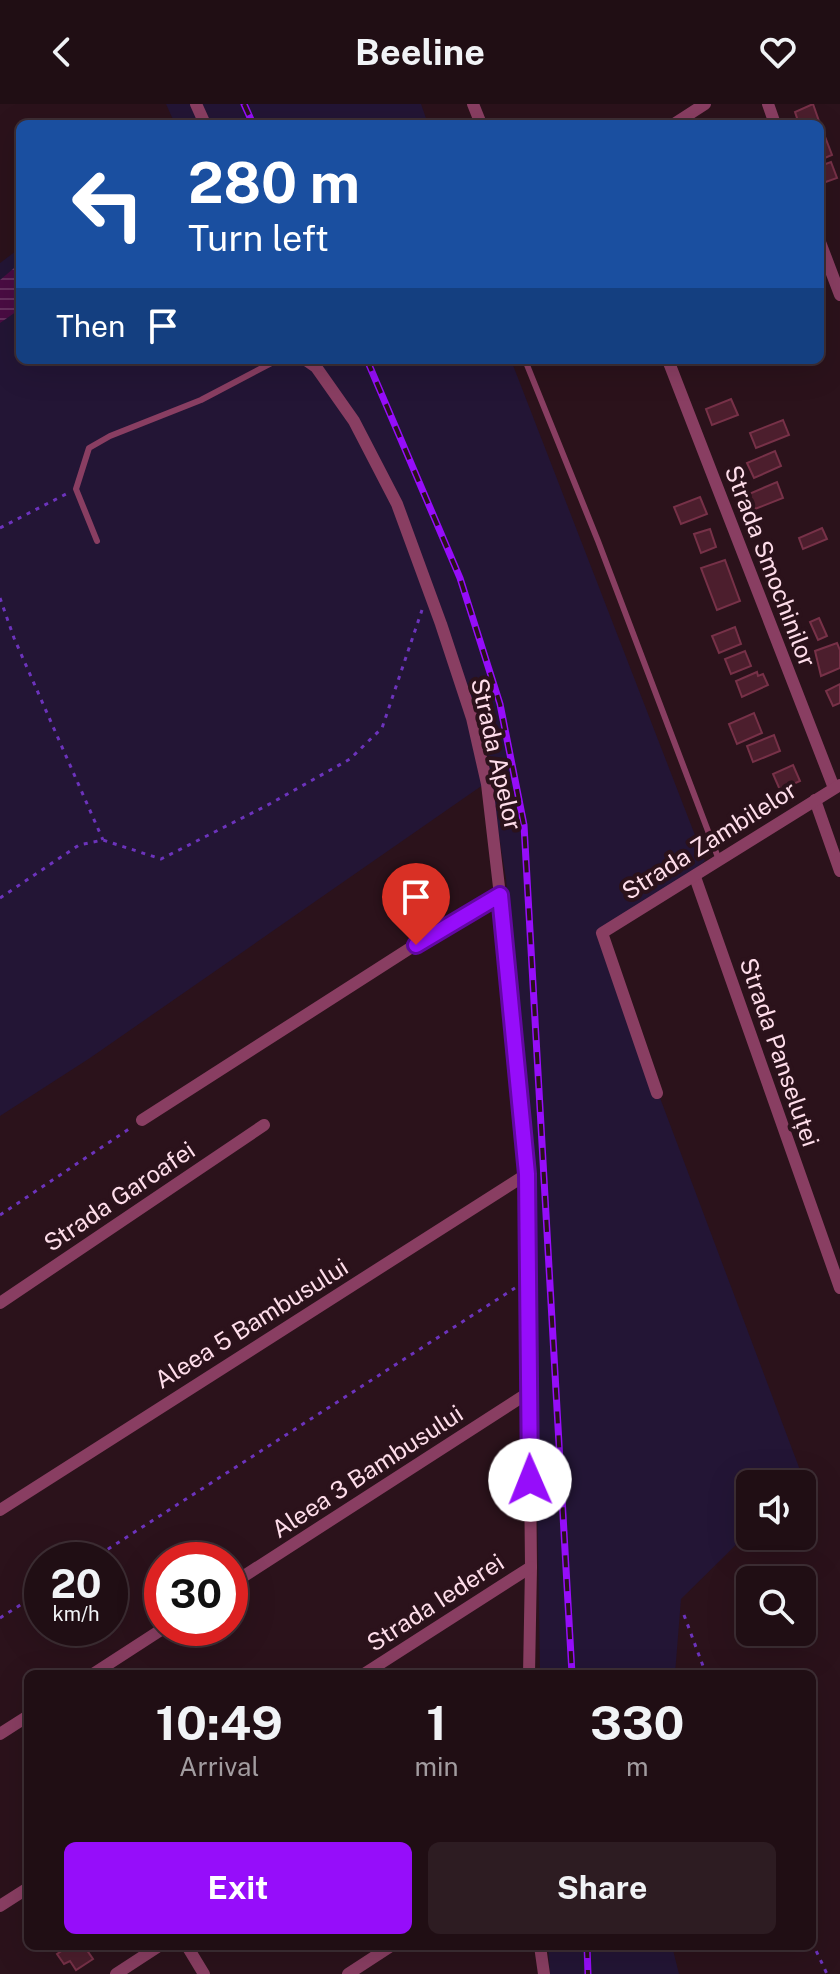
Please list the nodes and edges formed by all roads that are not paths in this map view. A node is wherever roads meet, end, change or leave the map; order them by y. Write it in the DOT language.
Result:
graph roads {
  1 [pos="705,104"];
  2 [pos="680,120"];
  3 [pos="824,253"];
  4 [pos="840,295"];
  5 [pos="269,364"];
  6 [pos="317,364"];
  7 [pos="527,364"];
  8 [pos="670,364"];
  9 [pos="97,541"];
  10 [pos="837,786"];
  11 [pos="815,800"];
  12 [pos="719,860"];
  13 [pos="840,871"];
  14 [pos="695,877"];
  15 [pos="500,895"];
  16 [pos="657,1093"];
  17 [pos="142,1120"];
  18 [pos="264,1125"];
  19 [pos="527,1174"];
  20 [pos="840,1288"];
  21 [pos="0,1303"];
  22 [pos="528,1393"];
  23 [pos="0,1510"];
  24 [pos="531,1567"];
  25 [pos="248,1573"];
  26 [pos="144,1641"];
  27 [pos="99,1670"];
  28 [pos="370,1670"];
  29 [pos="529,1670"];
  30 [pos="24,1719"];
  31 [pos="0,1734"];
  32 [pos="24,1891"];
  33 [pos="0,1906"];
  34 [pos="153,1950"];
  35 [pos="189,1950"];
  36 [pos="385,1950"];
  37 [pos="541,1950"];
  38 [pos="116,1974"];
  39 [pos="204,1974"];
  40 [pos="348,1974"];
  41 [pos="544,1974"];
  1 -- 2 [label="street"];
  3 -- 4 [label="street"];
  5 -- 9 [label="lane"];
  6 -- 15 [label="street, Strada Apelor"];
  7 -- 12 [label="lane"];
  8 -- 10 [label="street, Strada Smochinilor"];
  10 -- 11 [label="street, Strada Zambilelor"];
  11 -- 12 [label="street, Strada Zambilelor"];
  11 -- 13 [label="street"];
  12 -- 14 [label="street, Strada Zambilelor"];
  14 -- 16 [label="street, Strada Zambilelor"];
  14 -- 20 [label="street, Strada Panseluței"];
  15 -- 17 [label="street"];
  15 -- 19 [label="street, Strada Apelor"];
  18 -- 21 [label="street, Strada Garoafei"];
  19 -- 22 [label="street, Strada Apelor"];
  19 -- 23 [label="street, Aleea 5 Bambusului"];
  22 -- 24 [label="street, Strada Apelor"];
  22 -- 25 [label="street, Aleea 3 Bambusului"];
  24 -- 28 [label="street, Strada Iederei"];
  24 -- 29 [label="street, Strada Apelor"];
  26 -- 27 [label="street"];
  30 -- 31 [label="street"];
  32 -- 33 [label="street"];
  34 -- 38 [label="street"];
  35 -- 39 [label="street"];
  36 -- 40 [label="street"];
  37 -- 41 [label="street"];
}
